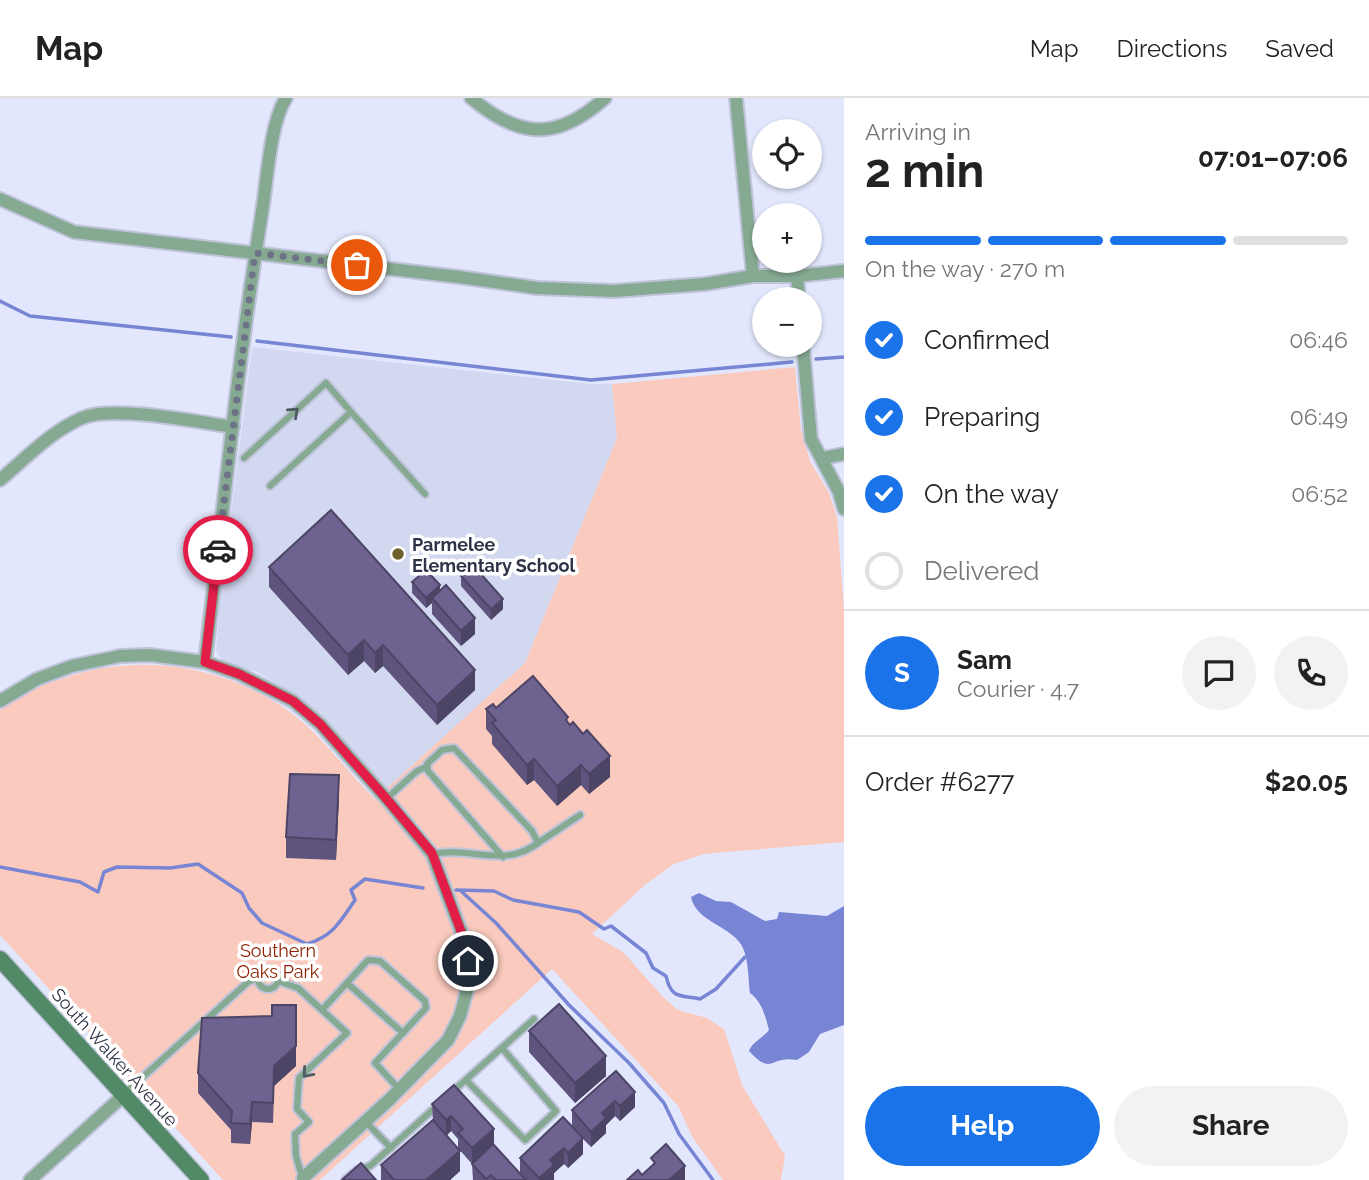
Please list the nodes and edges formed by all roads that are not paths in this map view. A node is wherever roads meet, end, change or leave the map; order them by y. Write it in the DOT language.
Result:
graph roads {
  1 [pos="286,98"];
  2 [pos="471,98"];
  3 [pos="604,98"];
  4 [pos="736,98"];
  5 [pos="0,200"];
  6 [pos="255,253"];
  7 [pos="844,271"];
  8 [pos="753,276"];
  9 [pos="797,276"];
  10 [pos="798,287"];
  11 [pos="804,357"];
  12 [pos="351,412"];
  13 [pos="233,427"];
  14 [pos="844,454"];
  15 [pos="244,458"];
  16 [pos="823,458"];
  17 [pos="0,480"];
  18 [pos="270,486"];
  19 [pos="425,494"];
  20 [pos="844,509"];
  21 [pos="205,662"];
  22 [pos="0,701"];
  23 [pos="426,767"];
  24 [pos="386,799"];
  25 [pos="580,815"];
  26 [pos="538,843"];
  27 [pos="432,853"];
  28 [pos="503,857"];
  29 [pos="0,959"];
  30 [pos="258,978"];
  31 [pos="278,981"];
  32 [pos="347,984"];
  33 [pos="322,1010"];
  34 [pos="534,1019"];
  35 [pos="403,1033"];
  36 [pos="502,1048"];
  37 [pos="466,1080"];
  38 [pos="399,1090"];
  39 [pos="124,1095"];
  40 [pos="366,1121"];
  41 [pos="391,1148"];
  42 [pos="302,1179"];
  43 [pos="30,1180"];
  44 [pos="201,1180"];
  45 [pos="345,1180"];
  1 -- 6 [label="street"];
  2 -- 3 [label="street"];
  4 -- 8 [label="street"];
  5 -- 6 [label="street"];
  6 -- 8 [label="street"];
  6 -- 13 [label="street"];
  7 -- 9 [label="street"];
  8 -- 9 [label="street"];
  9 -- 10 [label="street"];
  11 -- 16 [label="street"];
  15 -- 12 [label="lane, one-way"];
  12 -- 18 [label="lane"];
  12 -- 19 [label="lane"];
  13 -- 17 [label="street"];
  13 -- 21 [label="street"];
  14 -- 16 [label="street"];
  16 -- 20 [label="street"];
  21 -- 22 [label="street"];
  21 -- 24 [label="street"];
  23 -- 24 [label="lane"];
  23 -- 26 [label="lane"];
  23 -- 28 [label="lane"];
  24 -- 27 [label="street"];
  25 -- 26 [label="lane"];
  26 -- 28 [label="lane"];
  27 -- 28 [label="lane"];
  27 -- 38 [label="street"];
  29 -- 39 [label="main road, South Walker Avenue"];
  30 -- 31 [label="lane"];
  30 -- 31 [label="lane"];
  30 -- 39 [label="lane"];
  31 -- 33 [label="lane"];
  32 -- 33 [label="lane"];
  32 -- 35 [label="lane"];
  32 -- 35 [label="lane"];
  33 -- 42 [label="lane, one-way"];
  34 -- 36 [label="lane"];
  35 -- 38 [label="lane"];
  36 -- 37 [label="lane"];
  36 -- 37 [label="lane"];
  37 -- 41 [label="lane"];
  38 -- 40 [label="street"];
  39 -- 43 [label="street"];
  39 -- 44 [label="main road, South Walker Avenue"];
  40 -- 41 [label="lane"];
  40 -- 42 [label="street"];
  41 -- 45 [label="lane"];
}
